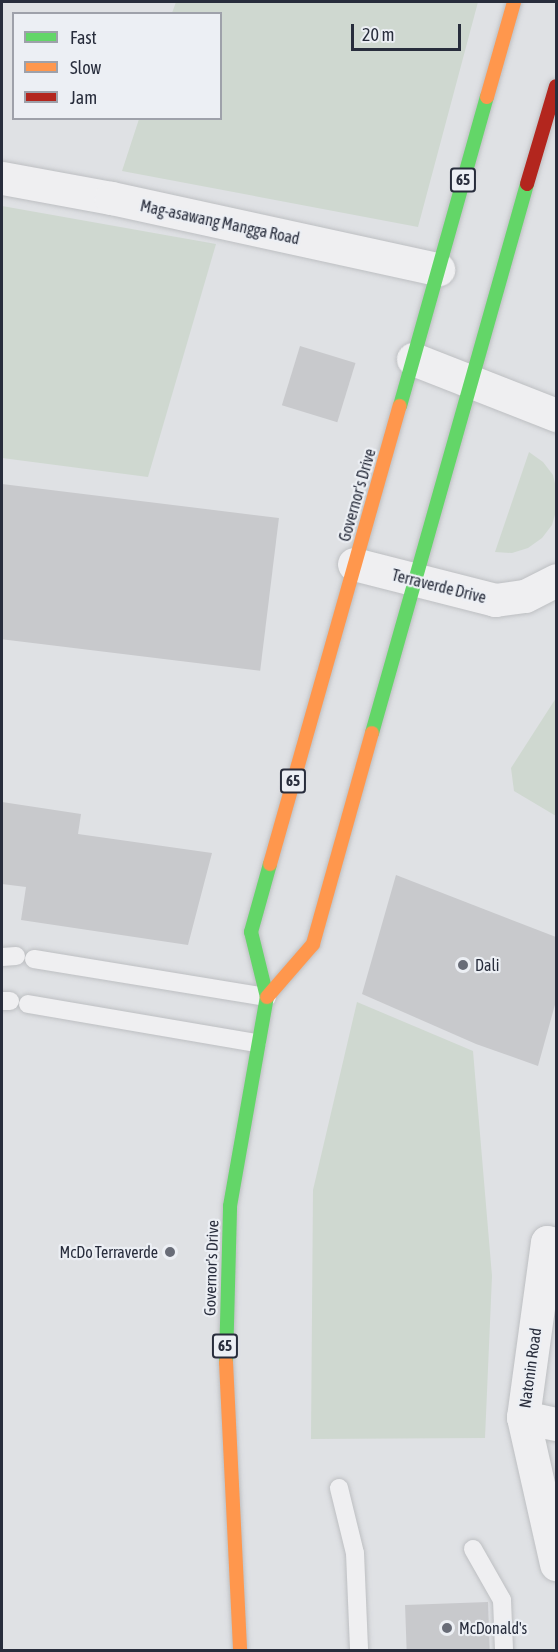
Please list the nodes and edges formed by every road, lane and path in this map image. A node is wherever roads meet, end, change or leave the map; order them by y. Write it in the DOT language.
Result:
graph roads {
  1 [pos="514,2"];
  2 [pos="556,86"];
  3 [pos="2,178"];
  4 [pos="438,269"];
  5 [pos="413,359"];
  6 [pos="470,380"];
  7 [pos="556,415"];
  8 [pos="354,564"];
  9 [pos="414,580"];
  10 [pos="556,580"];
  11 [pos="34,959"];
  12 [pos="267,997"];
  13 [pos="28,1004"];
  14 [pos="257,1043"];
  15 [pos="552,1243"];
  16 [pos="523,1417"];
  17 [pos="556,1424"];
  18 [pos="339,1488"];
  19 [pos="473,1549"];
  20 [pos="556,1564"];
  21 [pos="240,1650"];
  22 [pos="359,1650"];
  23 [pos="504,1650"];
  1 -- 4 [label="highway, Governor's Drive / 65"];
  2 -- 6 [label="highway, Governor's Drive / 65"];
  3 -- 4 [label="street, Mag-asawang Mangga Road"];
  4 -- 5 [label="highway, Governor's Drive / 65"];
  5 -- 6 [label="street"];
  5 -- 8 [label="highway, Governor's Drive / 65"];
  6 -- 7 [label="street"];
  6 -- 9 [label="highway, Governor's Drive / 65"];
  8 -- 9 [label="street, Terraverde Drive"];
  8 -- 12 [label="highway, Governor's Drive / 65"];
  9 -- 10 [label="street, Terraverde Drive"];
  9 -- 12 [label="highway, Governor's Drive / 65"];
  11 -- 12 [label="lane"];
  12 -- 14 [label="highway, Governor's Drive / 65"];
  13 -- 14 [label="lane"];
  14 -- 21 [label="highway, Governor's Drive / 65"];
  15 -- 16 [label="street, Natonin Road"];
  16 -- 17 [label="street"];
  16 -- 20 [label="street, Natonin Road"];
  18 -- 22 [label="lane"];
  19 -- 23 [label="lane"];
}
